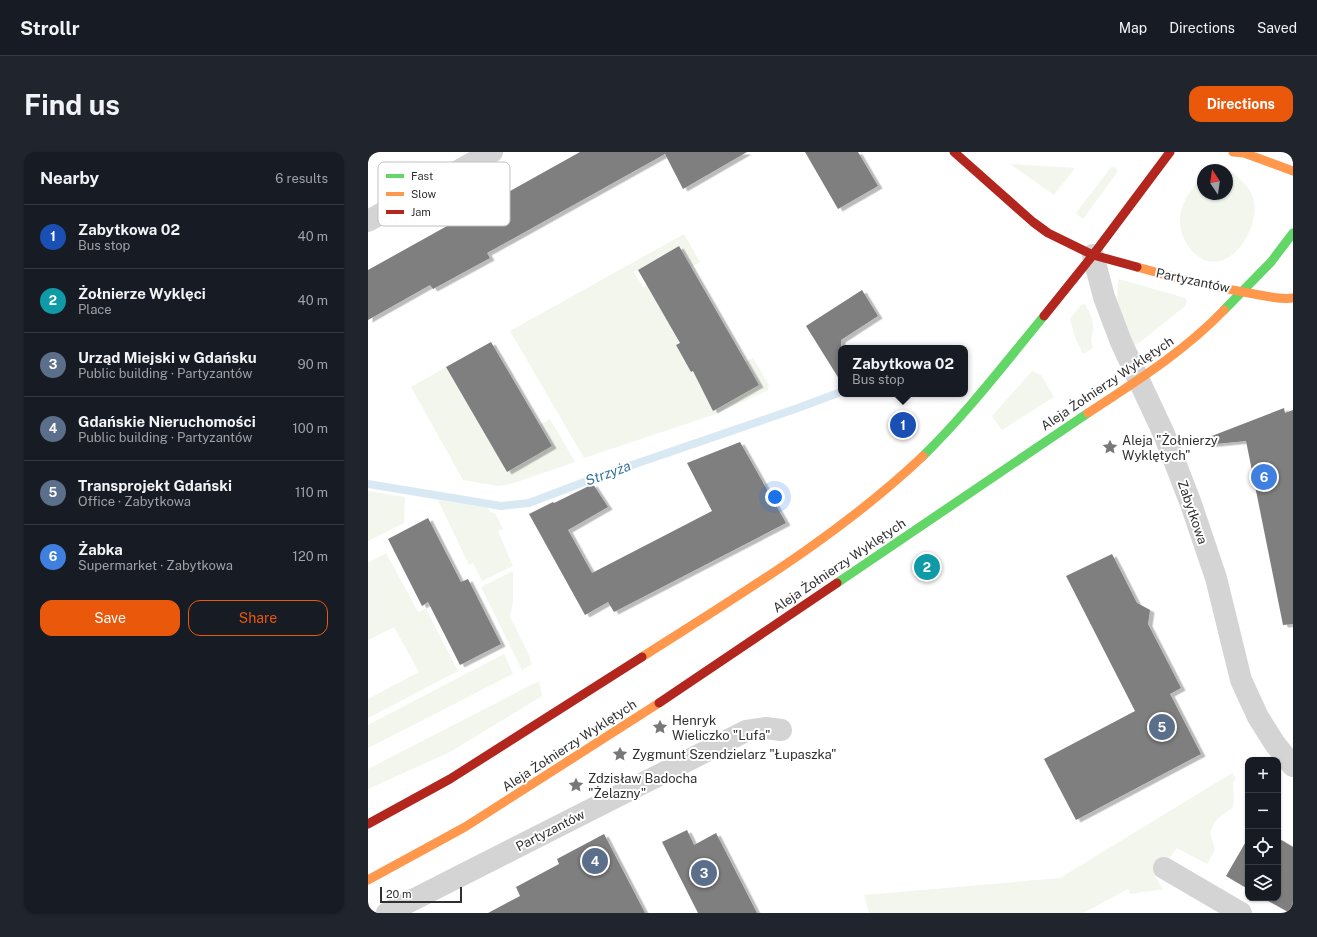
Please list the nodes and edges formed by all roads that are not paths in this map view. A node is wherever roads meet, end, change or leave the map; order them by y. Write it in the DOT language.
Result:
graph roads {
  1 [pos="492,152"];
  2 [pos="954,152"];
  3 [pos="1170,152"];
  4 [pos="1232,152"];
  5 [pos="474,162"];
  6 [pos="1293,171"];
  7 [pos="378,216"];
  8 [pos="368,222"];
  9 [pos="1293,233"];
  10 [pos="1094,255"];
  11 [pos="1243,292"];
  12 [pos="1293,298"];
  13 [pos="1139,380"];
  14 [pos="781,730"];
  15 [pos="1293,766"];
  16 [pos="368,824"];
  17 [pos="1164,868"];
  18 [pos="368,880"];
  19 [pos="387,913"];
  20 [pos="1241,913"];
  1 -- 5 [label="street"];
  2 -- 10 [label="main road, Partyzantów"];
  3 -- 10 [label="main road"];
  4 -- 6 [label="main road"];
  7 -- 8 [label="street"];
  9 -- 11 [label="main road, Aleja Żołnierzy Wyklętych"];
  10 -- 11 [label="main road, Partyzantów"];
  10 -- 13 [label="street, Zabytkowa"];
  10 -- 16 [label="main road"];
  11 -- 12 [label="main road, Partyzantów"];
  11 -- 13 [label="main road, Aleja Żołnierzy Wyklętych"];
  13 -- 15 [label="street, Zabytkowa"];
  13 -- 18 [label="main road, Aleja Żołnierzy Wyklętych"];
  14 -- 19 [label="street, Partyzantów"];
  17 -- 20 [label="street"];
}
